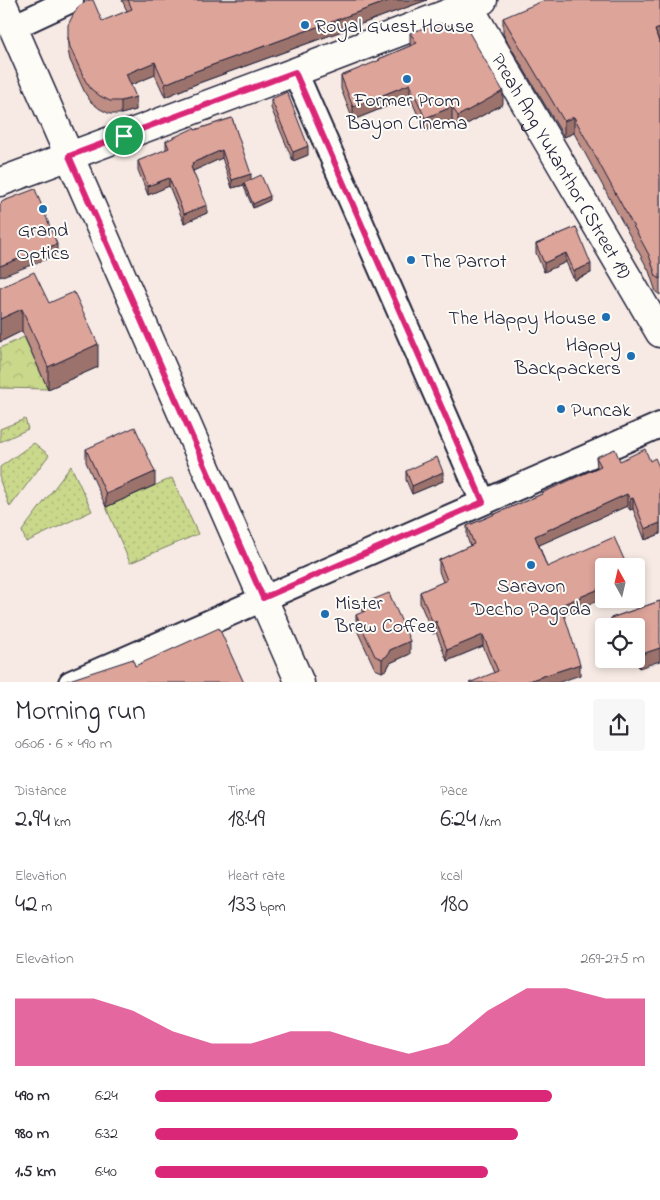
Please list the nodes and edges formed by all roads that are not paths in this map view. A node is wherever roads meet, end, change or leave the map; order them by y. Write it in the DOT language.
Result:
graph roads {
  1 [pos="0,0"];
  2 [pos="71,0"];
  3 [pos="472,2"];
  4 [pos="13,27"];
  5 [pos="295,72"];
  6 [pos="69,156"];
  7 [pos="0,182"];
  8 [pos="660,333"];
  9 [pos="660,425"];
  10 [pos="483,502"];
  11 [pos="263,598"];
  12 [pos="71,682"];
  13 [pos="300,682"];
  1 -- 4 [label="street"];
  2 -- 4 [label="street"];
  3 -- 5 [label="street"];
  3 -- 8 [label="street, Preah Ang Yukanthor (Street 19)"];
  4 -- 6 [label="street"];
  5 -- 6 [label="street"];
  5 -- 10 [label="street"];
  6 -- 7 [label="street"];
  6 -- 11 [label="street"];
  9 -- 10 [label="street"];
  10 -- 11 [label="street"];
  11 -- 12 [label="street"];
  11 -- 13 [label="street"];
}
